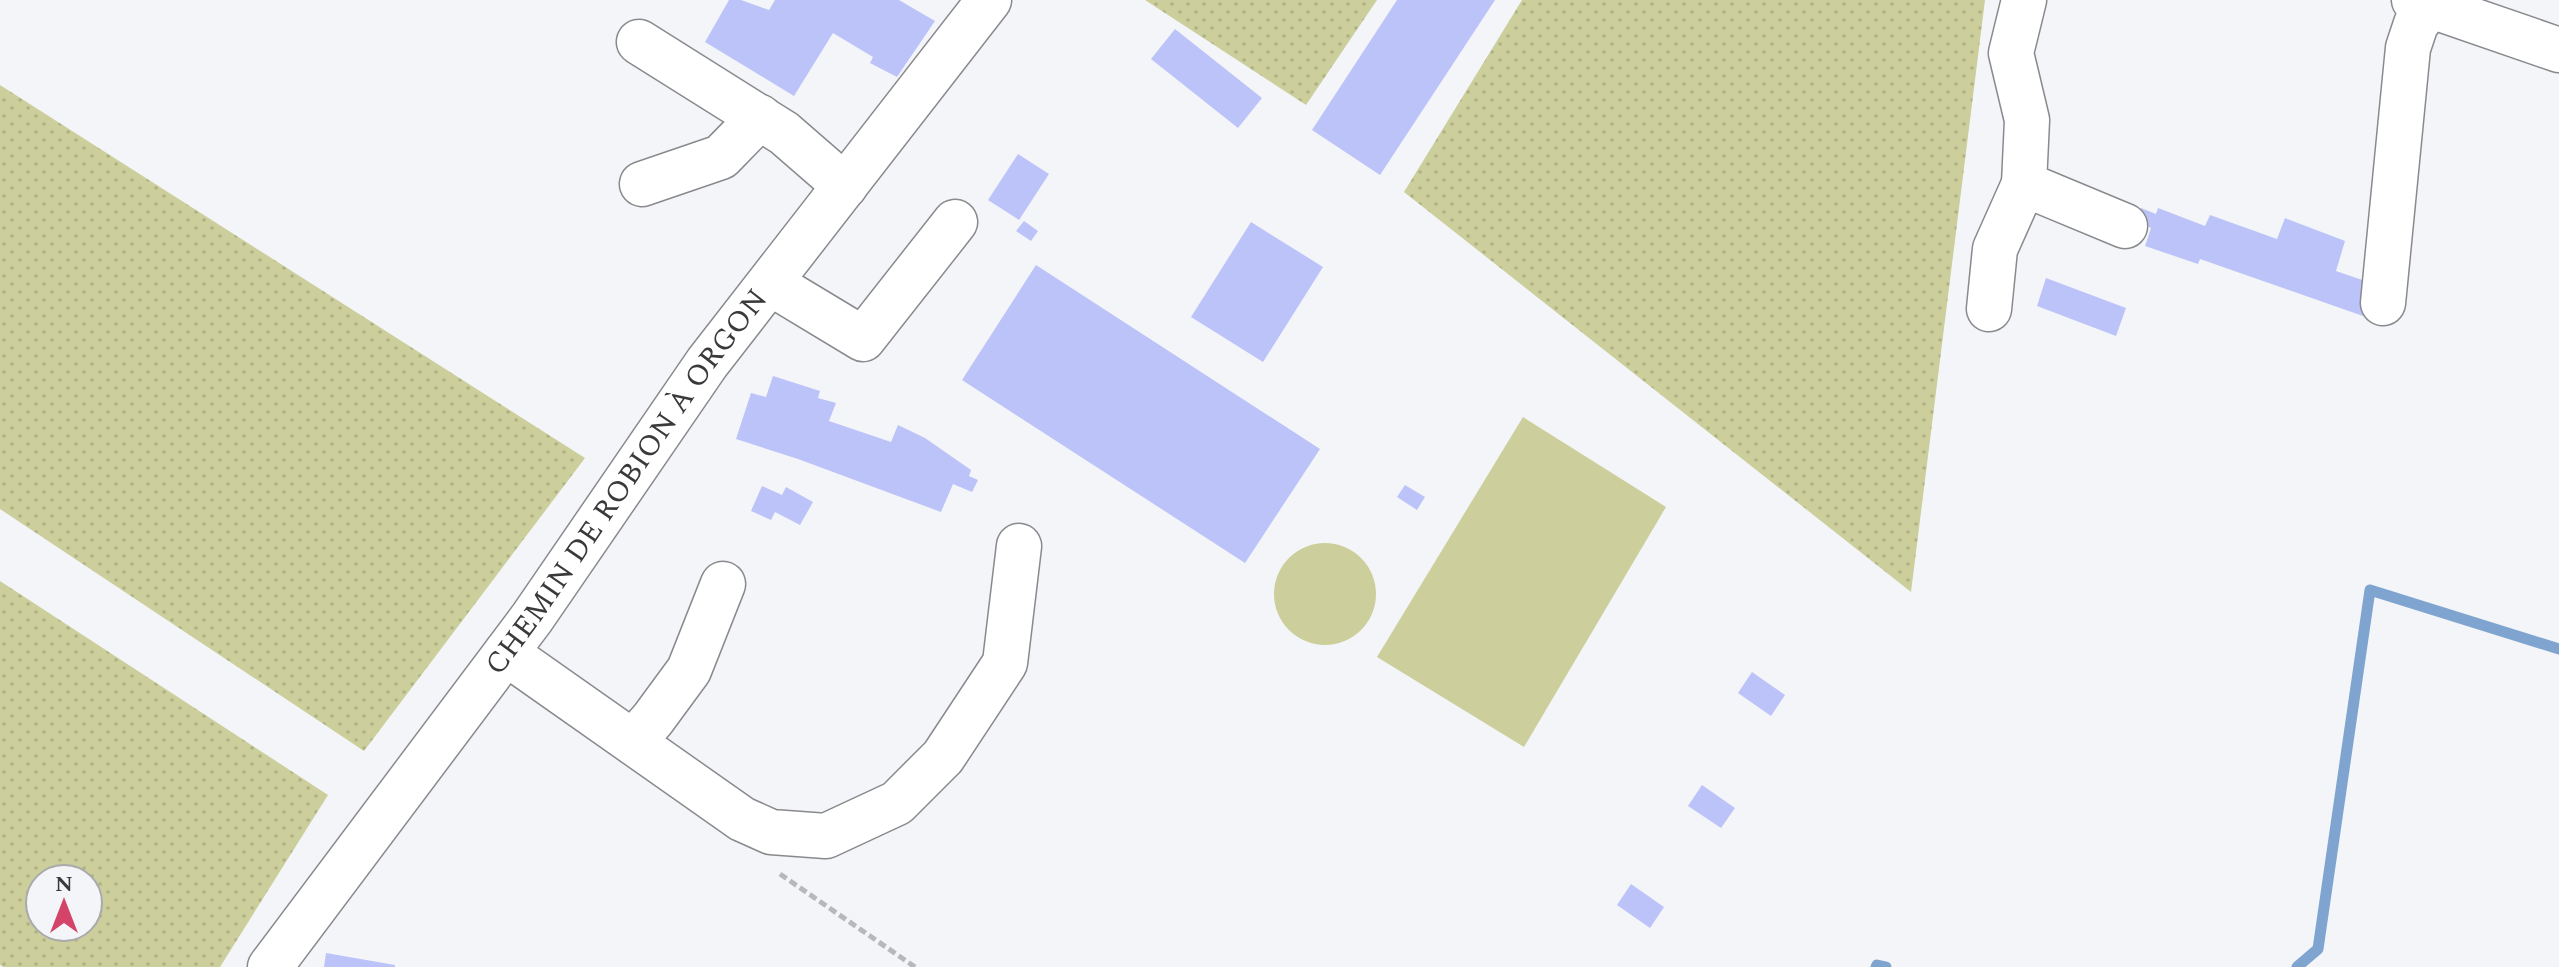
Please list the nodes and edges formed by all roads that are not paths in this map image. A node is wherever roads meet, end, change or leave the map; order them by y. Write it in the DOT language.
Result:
graph roads {
  1 [pos="989,0"];
  2 [pos="2024,0"];
  3 [pos="2422,3"];
  4 [pos="639,42"];
  5 [pos="2559,50"];
  6 [pos="760,117"];
  7 [pos="642,184"];
  8 [pos="2024,184"];
  9 [pos="845,186"];
  10 [pos="955,222"];
  11 [pos="2125,226"];
  12 [pos="770,283"];
  13 [pos="2383,303"];
  14 [pos="1989,309"];
  15 [pos="1019,546"];
  16 [pos="723,584"];
  17 [pos="506,653"];
  18 [pos="633,742"];
  19 [pos="270,967"];
  1 -- 9 [label="street, CHEMIN DE ROBION À ORGON"];
  2 -- 8 [label="street"];
  3 -- 5 [label="street"];
  3 -- 13 [label="street"];
  4 -- 6 [label="street"];
  6 -- 7 [label="street"];
  6 -- 9 [label="street"];
  8 -- 11 [label="street"];
  8 -- 14 [label="street"];
  9 -- 12 [label="street, CHEMIN DE ROBION À ORGON"];
  10 -- 12 [label="street"];
  12 -- 17 [label="street, CHEMIN DE ROBION À ORGON"];
  15 -- 18 [label="street"];
  16 -- 18 [label="street"];
  17 -- 18 [label="street"];
  17 -- 19 [label="street, CHEMIN DE ROBION À ORGON"];
}
